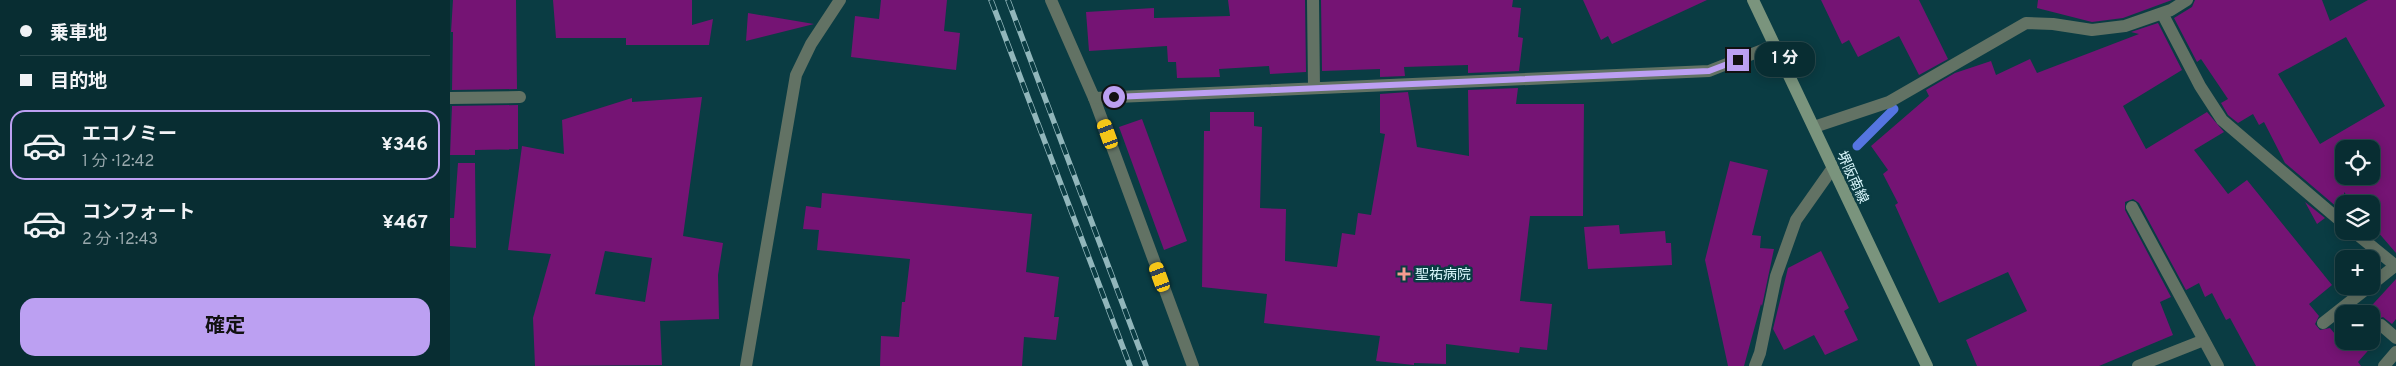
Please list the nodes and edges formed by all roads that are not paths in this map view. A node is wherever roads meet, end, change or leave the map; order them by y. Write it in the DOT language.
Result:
graph roads {
  1 [pos="840,0"];
  2 [pos="1051,0"];
  3 [pos="1313,0"];
  4 [pos="1753,0"];
  5 [pos="2187,0"];
  6 [pos="2162,14"];
  7 [pos="1774,45"];
  8 [pos="1314,88"];
  9 [pos="520,97"];
  10 [pos="450,98"];
  11 [pos="1094,98"];
  12 [pos="1814,127"];
  13 [pos="1832,169"];
  14 [pos="2132,207"];
  15 [pos="2335,216"];
  16 [pos="2363,240"];
  17 [pos="2396,266"];
  18 [pos="2380,278"];
  19 [pos="2359,295"];
  20 [pos="2323,323"];
  21 [pos="2381,326"];
  22 [pos="2396,338"];
  23 [pos="2204,340"];
  24 [pos="2396,352"];
  25 [pos="746,366"];
  26 [pos="1194,366"];
  27 [pos="1755,366"];
  28 [pos="1927,366"];
  29 [pos="2138,366"];
  30 [pos="2218,366"];
  31 [pos="2384,366"];
  1 -- 25 [label="street"];
  2 -- 11 [label="street"];
  3 -- 8 [label="street"];
  4 -- 7 [label="main road, 堺阪南線"];
  5 -- 6 [label="street"];
  6 -- 12 [label="street"];
  6 -- 15 [label="street"];
  7 -- 8 [label="street"];
  7 -- 12 [label="main road, 堺阪南線"];
  8 -- 11 [label="street"];
  9 -- 10 [label="street"];
  11 -- 26 [label="street"];
  12 -- 13 [label="main road, 堺阪南線"];
  13 -- 27 [label="street"];
  13 -- 28 [label="main road, 堺阪南線"];
  14 -- 23 [label="street"];
  16 -- 17 [label="street"];
  17 -- 18 [label="street"];
  19 -- 20 [label="street"];
  21 -- 22 [label="street"];
  23 -- 29 [label="street"];
  23 -- 30 [label="street"];
  24 -- 31 [label="street"];
}
